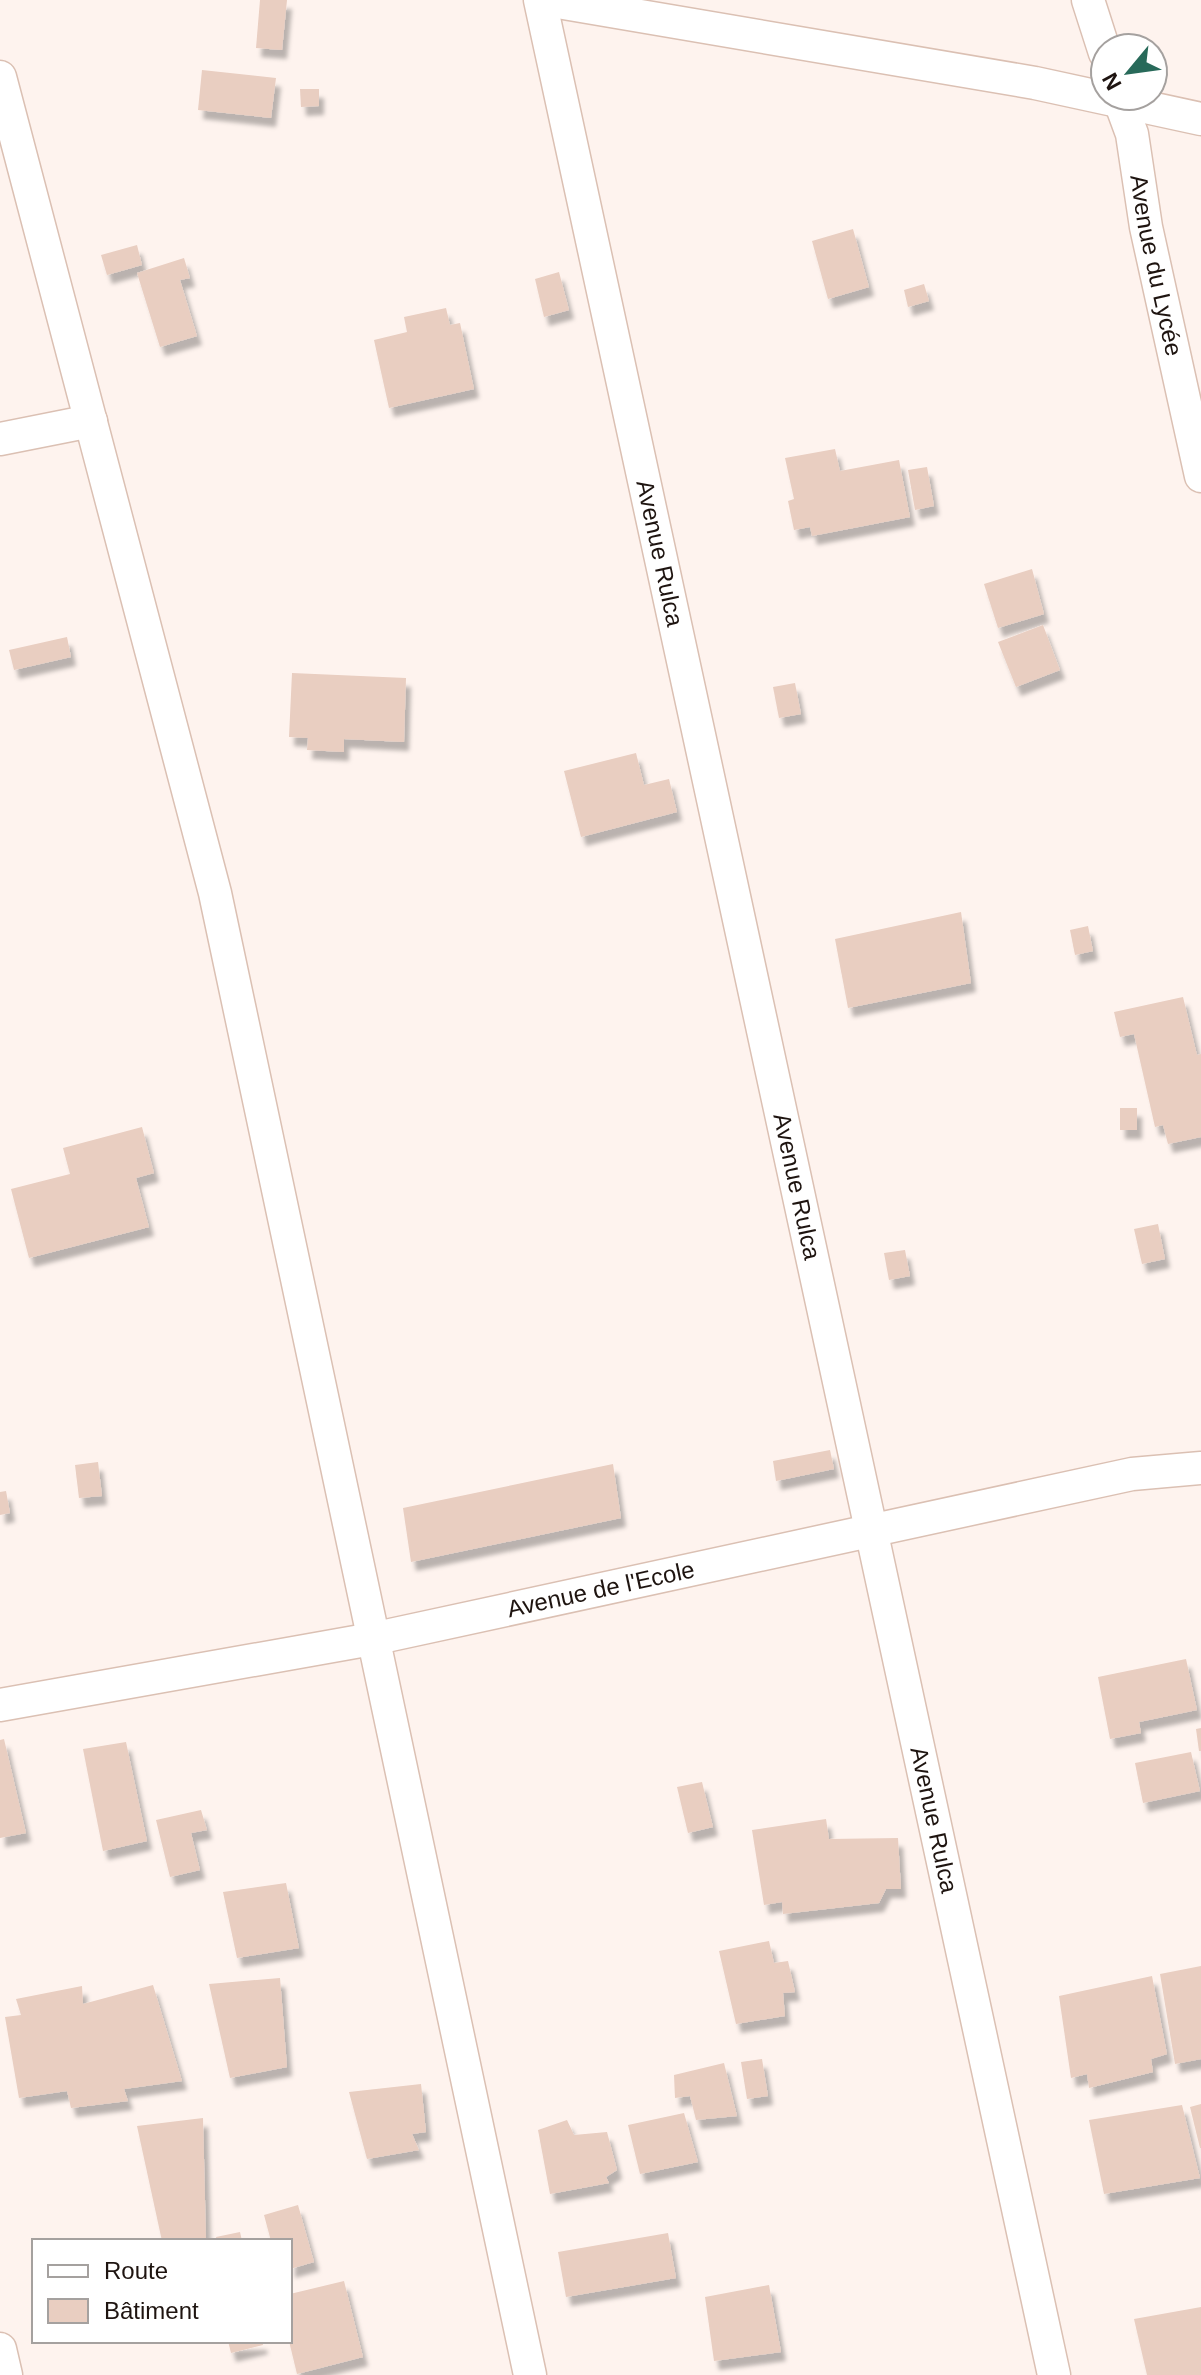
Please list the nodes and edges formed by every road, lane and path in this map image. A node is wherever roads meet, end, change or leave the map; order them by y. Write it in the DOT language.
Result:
graph roads {
  1 [pos="540,0"];
  2 [pos="546,0"];
  3 [pos="1088,0"];
  4 [pos="1098,32"];
  5 [pos="0,77"];
  6 [pos="1089,94"];
  7 [pos="1169,111"];
  8 [pos="1124,112"];
  9 [pos="1201,119"];
  10 [pos="91,421"];
  11 [pos="0,439"];
  12 [pos="1201,476"];
  13 [pos="1201,1468"];
  14 [pos="871,1530"];
  15 [pos="372,1639"];
  16 [pos="0,1705"];
  17 [pos="0,2349"];
  18 [pos="6,2375"];
  19 [pos="530,2375"];
  20 [pos="1054,2375"];
  1 -- 14 [label="street, Avenue Rulca"];
  2 -- 6 [label="street"];
  3 -- 4 [label="street"];
  5 -- 10 [label="street"];
  7 -- 9 [label="street"];
  8 -- 12 [label="street, Avenue du Lycée"];
  10 -- 11 [label="street"];
  10 -- 15 [label="street"];
  13 -- 14 [label="street, Avenue de l'Ecole"];
  14 -- 15 [label="street, Avenue de l'Ecole"];
  14 -- 20 [label="street, Avenue Rulca"];
  15 -- 16 [label="street, Avenue de l'Ecole"];
  15 -- 19 [label="street"];
  17 -- 18 [label="street"];
}
